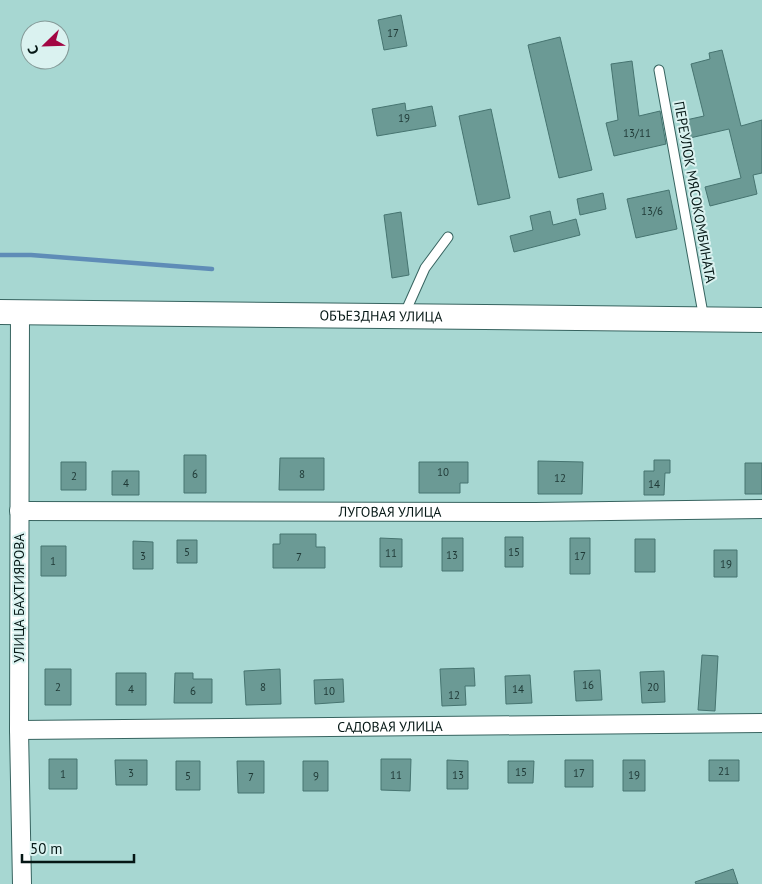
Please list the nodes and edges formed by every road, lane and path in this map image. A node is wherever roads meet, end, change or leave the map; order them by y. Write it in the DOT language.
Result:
graph roads {
  1 [pos="659,70"];
  2 [pos="448,237"];
  3 [pos="10,312"];
  4 [pos="404,315"];
  5 [pos="704,319"];
  6 [pos="762,320"];
  7 [pos="762,509"];
  8 [pos="20,511"];
  9 [pos="762,723"];
  10 [pos="19,730"];
  11 [pos="22,884"];
  1 -- 5 [label="lane, ПЕРЕУЛОК МЯСОКОМБИНАТА"];
  2 -- 4 [label="lane"];
  3 -- 4 [label="main road, ОБЪЕЗДНАЯ УЛИЦА"];
  3 -- 8 [label="street, УЛИЦА БАХТИЯРОВА"];
  4 -- 5 [label="main road, ОБЪЕЗДНАЯ УЛИЦА"];
  5 -- 6 [label="main road, ОБЪЕЗДНАЯ УЛИЦА"];
  7 -- 8 [label="street, ЛУГОВАЯ УЛИЦА"];
  8 -- 10 [label="street, УЛИЦА БАХТИЯРОВА"];
  9 -- 10 [label="street, САДОВАЯ УЛИЦА"];
  10 -- 11 [label="street, УЛИЦА БАХТИЯРОВА"];
}
